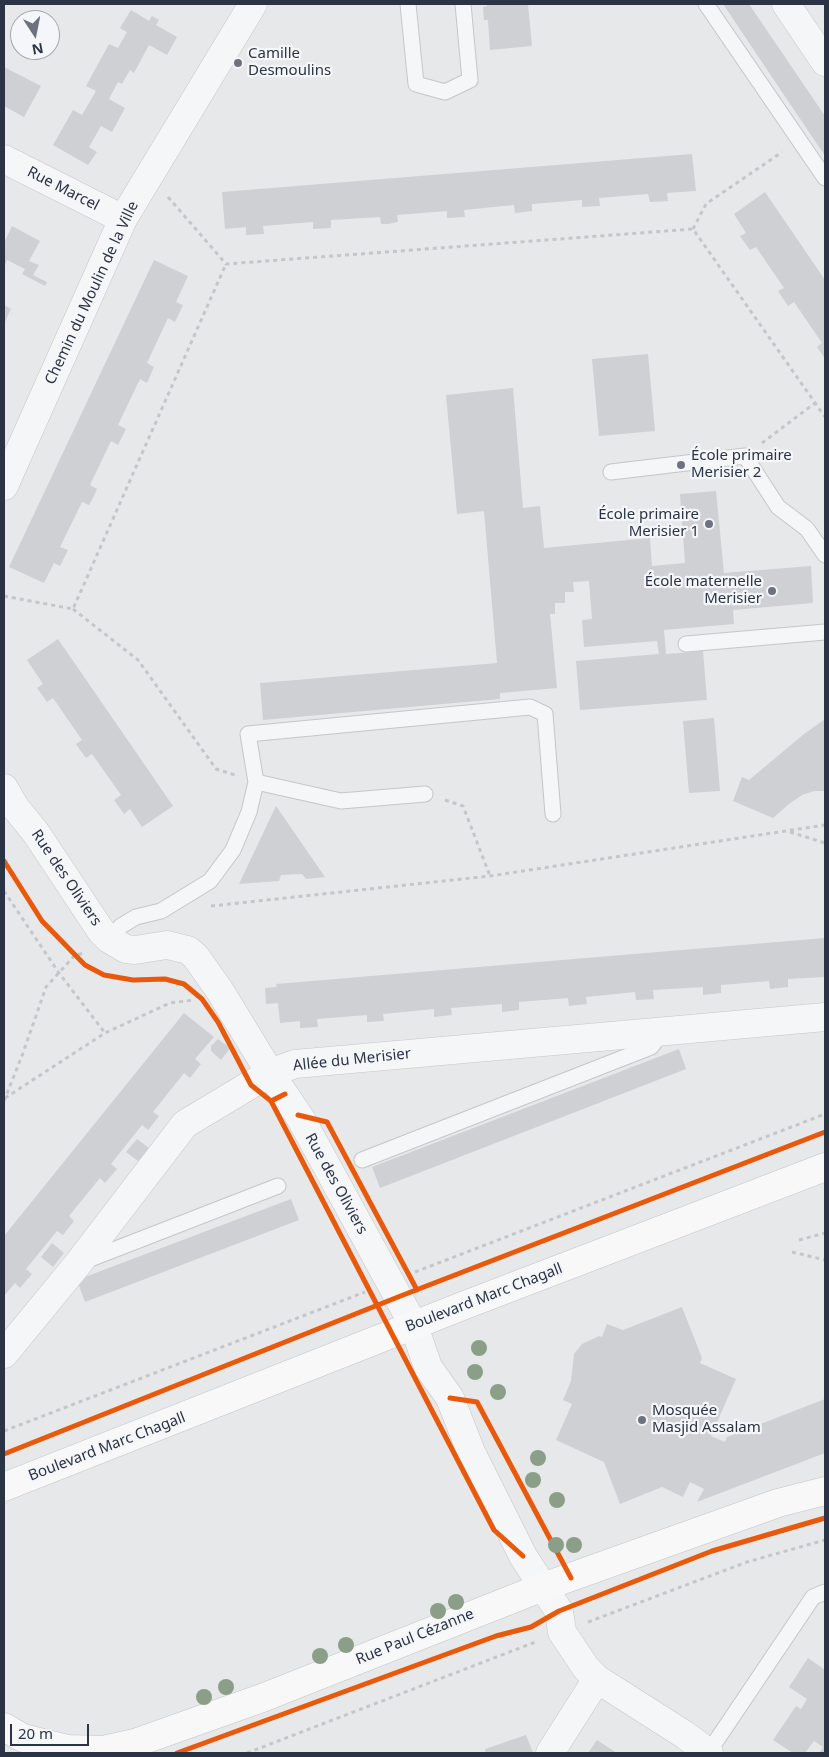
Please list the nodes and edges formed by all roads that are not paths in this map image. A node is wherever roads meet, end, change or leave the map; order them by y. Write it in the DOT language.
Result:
graph roads {
  1 [pos="253,4"];
  2 [pos="408,4"];
  3 [pos="463,4"];
  4 [pos="706,4"];
  5 [pos="786,4"];
  6 [pos="825,62"];
  7 [pos="4,159"];
  8 [pos="825,178"];
  9 [pos="123,219"];
  10 [pos="611,472"];
  11 [pos="4,486"];
  12 [pos="825,555"];
  13 [pos="825,632"];
  14 [pos="686,644"];
  15 [pos="256,782"];
  16 [pos="4,788"];
  17 [pos="425,794"];
  18 [pos="553,814"];
  19 [pos="109,938"];
  20 [pos="825,1017"];
  21 [pos="664,1030"];
  22 [pos="270,1072"];
  23 [pos="362,1160"];
  24 [pos="825,1167"];
  25 [pos="278,1186"];
  26 [pos="77,1265"];
  27 [pos="414,1326"];
  28 [pos="4,1354"];
  29 [pos="4,1487"];
  30 [pos="825,1491"];
  31 [pos="543,1587"];
  32 [pos="825,1592"];
  33 [pos="597,1680"];
  34 [pos="4,1728"];
  35 [pos="67,1751"];
  36 [pos="550,1753"];
  37 [pos="708,1753"];
  1 -- 9 [label="street, Chemin du Moulin de la Ville"];
  2 -- 3 [label="lane"];
  4 -- 8 [label="lane"];
  5 -- 6 [label="street"];
  7 -- 9 [label="street, Rue Marcel"];
  9 -- 11 [label="street, Chemin du Moulin de la Ville"];
  10 -- 12 [label="lane"];
  13 -- 14 [label="lane"];
  15 -- 17 [label="lane"];
  15 -- 18 [label="lane"];
  15 -- 19 [label="lane"];
  16 -- 19 [label="street, Rue des Oliviers"];
  19 -- 22 [label="street, Rue des Oliviers"];
  20 -- 21 [label="street, Allée du Merisier"];
  21 -- 22 [label="street, Allée du Merisier"];
  21 -- 23 [label="lane"];
  22 -- 26 [label="street, Allée du Merisier"];
  22 -- 27 [label="street, Rue des Oliviers"];
  24 -- 27 [label="main road, Boulevard Marc Chagall"];
  25 -- 26 [label="lane"];
  26 -- 28 [label="street, Allée du Merisier"];
  27 -- 29 [label="main road, Boulevard Marc Chagall"];
  27 -- 31 [label="street, Rue des Oliviers"];
  30 -- 31 [label="main road, Rue Paul Cézanne"];
  31 -- 33 [label="street, Rue des Oliviers"];
  31 -- 35 [label="main road, Rue Paul Cézanne"];
  32 -- 37 [label="lane"];
  33 -- 36 [label="street"];
  33 -- 37 [label="street"];
  34 -- 35 [label="main road, Rue Paul Cézanne"];
}
